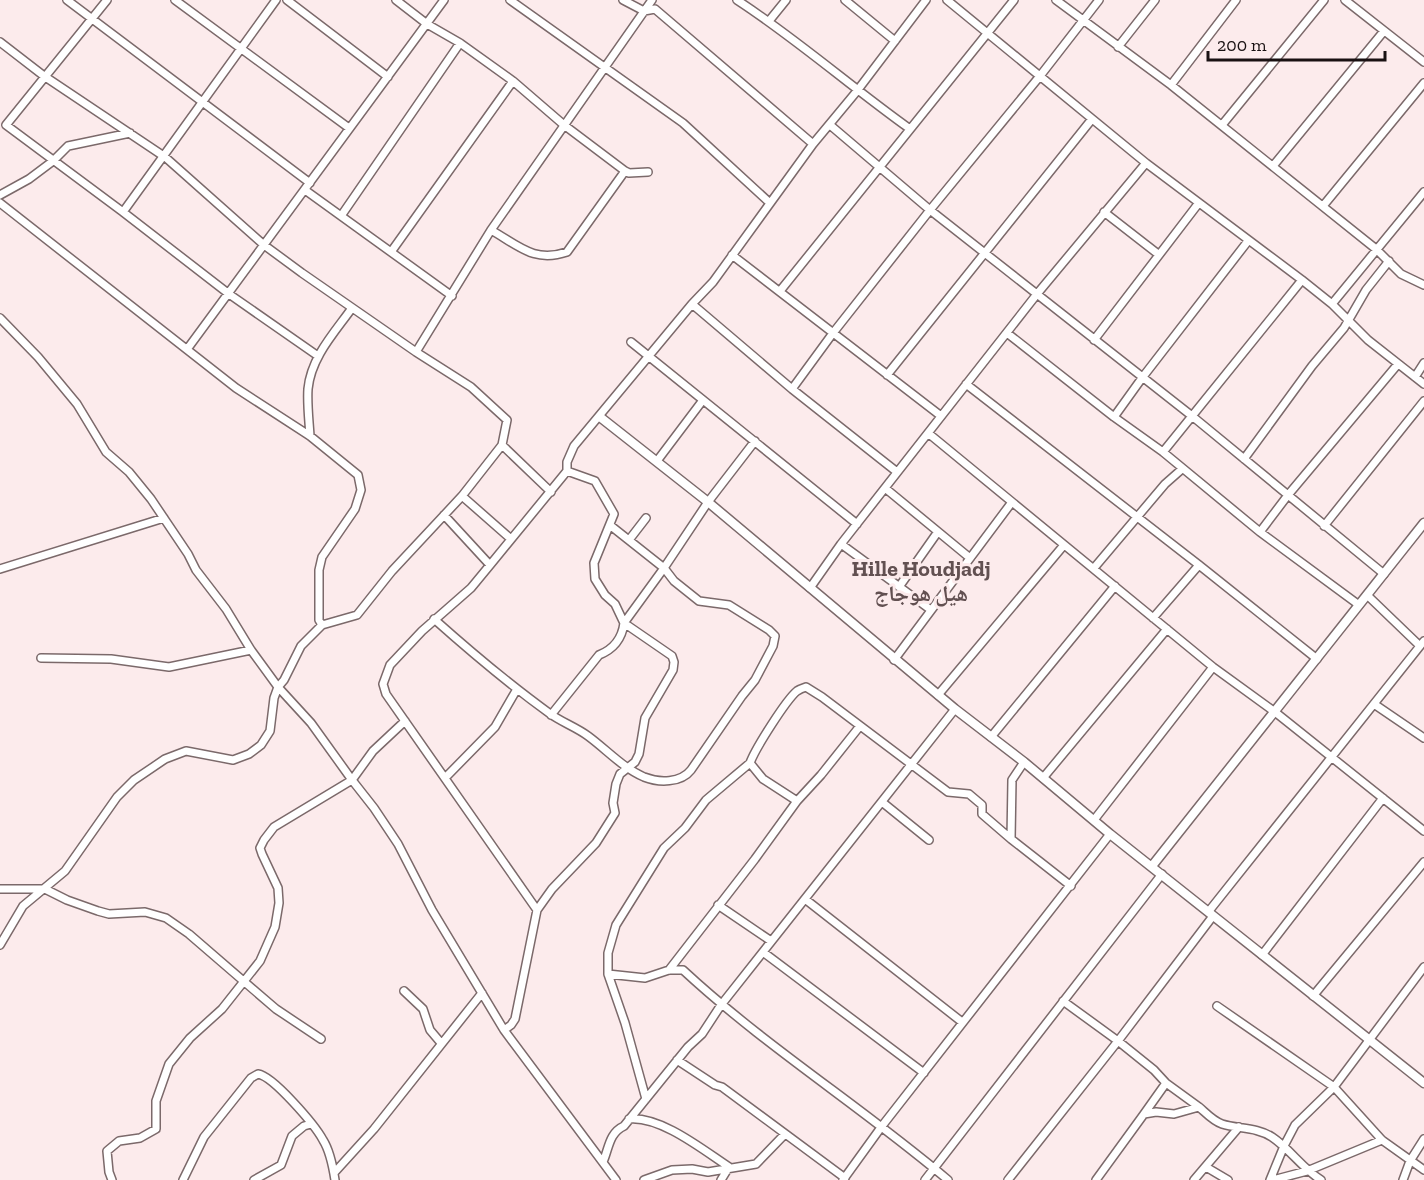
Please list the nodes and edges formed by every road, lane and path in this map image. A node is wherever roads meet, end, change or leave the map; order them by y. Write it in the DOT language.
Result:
graph roads {
  1 [pos="67,0"];
  2 [pos="107,0"];
  3 [pos="175,0"];
  4 [pos="276,0"];
  5 [pos="287,0"];
  6 [pos="396,0"];
  7 [pos="444,0"];
  8 [pos="510,0"];
  9 [pos="623,0"];
  10 [pos="652,0"];
  11 [pos="737,0"];
  12 [pos="786,0"];
  13 [pos="845,0"];
  14 [pos="926,0"];
  15 [pos="947,0"];
  16 [pos="1014,0"];
  17 [pos="1056,0"];
  18 [pos="1098,0"];
  19 [pos="1155,0"];
  20 [pos="1236,0"];
  21 [pos="1324,0"];
  22 [pos="1345,0"];
  23 [pos="644,11"];
  24 [pos="92,20"];
  25 [pos="1083,20"];
  26 [pos="770,21"];
  27 [pos="427,24"];
  28 [pos="1384,31"];
  29 [pos="988,34"];
  30 [pos="895,41"];
  31 [pos="0,42"];
  32 [pos="460,43"];
  33 [pos="1118,47"];
  34 [pos="242,49"];
  35 [pos="1424,62"];
  36 [pos="605,67"];
  37 [pos="44,76"];
  38 [pos="1040,76"];
  39 [pos="388,77"];
  40 [pos="513,81"];
  41 [pos="1424,83"];
  42 [pos="1171,85"];
  43 [pos="857,91"];
  44 [pos="203,103"];
  45 [pos="1092,119"];
  46 [pos="3,123"];
  47 [pos="564,125"];
  48 [pos="830,125"];
  49 [pos="1222,125"];
  50 [pos="349,128"];
  51 [pos="910,129"];
  52 [pos="129,133"];
  53 [pos="813,144"];
  54 [pos="165,157"];
  55 [pos="53,161"];
  56 [pos="1146,164"];
  57 [pos="1273,166"];
  58 [pos="880,168"];
  59 [pos="625,171"];
  60 [pos="648,172"];
  61 [pos="310,183"];
  62 [pos="305,190"];
  63 [pos="1424,192"];
  64 [pos="0,195"];
  65 [pos="0,203"];
  66 [pos="770,203"];
  67 [pos="1198,204"];
  68 [pos="1323,206"];
  69 [pos="930,210"];
  70 [pos="123,212"];
  71 [pos="1104,212"];
  72 [pos="340,216"];
  73 [pos="491,230"];
  74 [pos="1248,241"];
  75 [pos="264,245"];
  76 [pos="1376,249"];
  77 [pos="391,252"];
  78 [pos="985,253"];
  79 [pos="1158,254"];
  80 [pos="732,255"];
  81 [pos="1389,261"];
  82 [pos="1302,280"];
  83 [pos="1424,285"];
  84 [pos="780,291"];
  85 [pos="228,294"];
  86 [pos="1037,294"];
  87 [pos="452,296"];
  88 [pos="692,304"];
  89 [pos="1332,304"];
  90 [pos="352,308"];
  91 [pos="0,318"];
  92 [pos="1348,320"];
  93 [pos="833,333"];
  94 [pos="1006,333"];
  95 [pos="1094,340"];
  96 [pos="631,342"];
  97 [pos="188,348"];
  98 [pos="416,352"];
  99 [pos="318,356"];
  100 [pos="649,357"];
  101 [pos="1424,363"];
  102 [pos="1398,364"];
  103 [pos="887,375"];
  104 [pos="1415,377"];
  105 [pos="1142,378"];
  106 [pos="966,384"];
  107 [pos="1424,384"];
  108 [pos="792,389"];
  109 [pos="703,400"];
  110 [pos="1424,401"];
  111 [pos="941,416"];
  112 [pos="1192,416"];
  113 [pos="600,417"];
  114 [pos="1114,417"];
  115 [pos="928,433"];
  116 [pos="310,435"];
  117 [pos="755,441"];
  118 [pos="502,445"];
  119 [pos="1163,452"];
  120 [pos="1244,459"];
  121 [pos="657,461"];
  122 [pos="1182,469"];
  123 [pos="567,471"];
  124 [pos="897,472"];
  125 [pos="885,488"];
  126 [pos="552,492"];
  127 [pos="1288,495"];
  128 [pos="462,496"];
  129 [pos="708,502"];
  130 [pos="1012,502"];
  131 [pos="444,515"];
  132 [pos="164,518"];
  133 [pos="646,518"];
  134 [pos="1138,518"];
  135 [pos="1424,523"];
  136 [pos="857,524"];
  137 [pos="611,526"];
  138 [pos="1324,526"];
  139 [pos="937,532"];
  140 [pos="1260,532"];
  141 [pos="512,539"];
  142 [pos="629,540"];
  143 [pos="841,544"];
  144 [pos="1064,545"];
  145 [pos="970,558"];
  146 [pos="490,565"];
  147 [pos="1199,565"];
  148 [pos="664,568"];
  149 [pos="1094,568"];
  150 [pos="0,569"];
  151 [pos="1384,574"];
  152 [pos="1114,586"];
  153 [pos="899,587"];
  154 [pos="810,588"];
  155 [pos="1367,595"];
  156 [pos="1359,605"];
  157 [pos="931,610"];
  158 [pos="1153,618"];
  159 [pos="434,619"];
  160 [pos="624,623"];
  161 [pos="322,625"];
  162 [pos="1167,629"];
  163 [pos="1422,643"];
  164 [pos="251,650"];
  165 [pos="41,658"];
  166 [pos="1317,658"];
  167 [pos="894,660"];
  168 [pos="1213,667"];
  169 [pos="278,687"];
  170 [pos="517,689"];
  171 [pos="938,695"];
  172 [pos="1374,704"];
  173 [pos="955,709"];
  174 [pos="1275,712"];
  175 [pos="551,715"];
  176 [pos="405,721"];
  177 [pos="860,726"];
  178 [pos="991,737"];
  179 [pos="1424,738"];
  180 [pos="1332,757"];
  181 [pos="1024,762"];
  182 [pos="750,763"];
  183 [pos="912,764"];
  184 [pos="627,767"];
  185 [pos="445,778"];
  186 [pos="1043,778"];
  187 [pos="352,780"];
  188 [pos="1383,798"];
  189 [pos="796,801"];
  190 [pos="882,802"];
  191 [pos="1094,820"];
  192 [pos="1424,831"];
  193 [pos="1110,834"];
  194 [pos="1011,839"];
  195 [pos="929,840"];
  196 [pos="1424,862"];
  197 [pos="1152,867"];
  198 [pos="1162,874"];
  199 [pos="1071,886"];
  200 [pos="0,889"];
  201 [pos="45,889"];
  202 [pos="805,899"];
  203 [pos="718,905"];
  204 [pos="537,910"];
  205 [pos="1211,914"];
  206 [pos="771,942"];
  207 [pos="0,945"];
  208 [pos="763,951"];
  209 [pos="1262,955"];
  210 [pos="1424,967"];
  211 [pos="669,970"];
  212 [pos="608,974"];
  213 [pos="243,981"];
  214 [pos="404,991"];
  215 [pos="482,993"];
  216 [pos="1313,996"];
  217 [pos="1063,1001"];
  218 [pos="721,1005"];
  219 [pos="1217,1006"];
  220 [pos="962,1022"];
  221 [pos="504,1030"];
  222 [pos="321,1039"];
  223 [pos="1368,1040"];
  224 [pos="1118,1041"];
  225 [pos="441,1043"];
  226 [pos="677,1060"];
  227 [pos="924,1073"];
  228 [pos="1166,1083"];
  229 [pos="1424,1083"];
  230 [pos="1334,1087"];
  231 [pos="646,1099"];
  232 [pos="1199,1107"];
  233 [pos="1144,1114"];
  234 [pos="629,1119"];
  235 [pos="311,1124"];
  236 [pos="882,1126"];
  237 [pos="1239,1127"];
  238 [pos="785,1134"];
  239 [pos="1424,1139"];
  240 [pos="1382,1140"];
  241 [pos="1284,1146"];
  242 [pos="1410,1161"];
  243 [pos="603,1162"];
  244 [pos="729,1167"];
  245 [pos="1206,1167"];
  246 [pos="933,1168"];
  247 [pos="1424,1170"];
  248 [pos="1306,1171"];
  249 [pos="335,1177"];
  250 [pos="844,1179"];
  251 [pos="112,1180"];
  252 [pos="183,1180"];
  253 [pos="254,1180"];
  254 [pos="616,1180"];
  255 [pos="644,1180"];
  256 [pos="721,1180"];
  257 [pos="925,1180"];
  258 [pos="948,1180"];
  259 [pos="1008,1180"];
  260 [pos="1096,1180"];
  261 [pos="1194,1180"];
  262 [pos="1228,1180"];
  263 [pos="1272,1180"];
  264 [pos="1321,1180"];
  265 [pos="1403,1180"];
  1 -- 24 [label="street"];
  2 -- 24 [label="street"];
  3 -- 34 [label="street"];
  4 -- 34 [label="street"];
  5 -- 39 [label="street"];
  6 -- 27 [label="street"];
  7 -- 27 [label="street"];
  8 -- 36 [label="street"];
  9 -- 23 [label="street"];
  10 -- 23 [label="street"];
  11 -- 26 [label="street"];
  12 -- 26 [label="street"];
  13 -- 30 [label="street"];
  14 -- 30 [label="street"];
  15 -- 29 [label="street"];
  16 -- 29 [label="street"];
  17 -- 25 [label="street"];
  18 -- 25 [label="street"];
  19 -- 33 [label="street"];
  20 -- 42 [label="street"];
  21 -- 49 [label="street"];
  22 -- 28 [label="street"];
  23 -- 36 [label="street"];
  23 -- 53 [label="street"];
  24 -- 37 [label="street"];
  24 -- 44 [label="street"];
  25 -- 33 [label="street"];
  25 -- 38 [label="street"];
  26 -- 43 [label="street"];
  27 -- 32 [label="street"];
  27 -- 39 [label="street"];
  28 -- 35 [label="street"];
  28 -- 57 [label="street"];
  29 -- 38 [label="street"];
  29 -- 51 [label="street"];
  30 -- 43 [label="street"];
  31 -- 37 [label="street"];
  32 -- 40 [label="street"];
  32 -- 72 [label="street"];
  33 -- 42 [label="street"];
  34 -- 44 [label="street"];
  34 -- 50 [label="street"];
  36 -- 47 [label="street"];
  36 -- 66 [label="street"];
  37 -- 46 [label="street"];
  37 -- 52 [label="street"];
  38 -- 45 [label="street"];
  38 -- 69 [label="street"];
  39 -- 50 [label="street"];
  40 -- 47 [label="street"];
  40 -- 77 [label="street"];
  41 -- 68 [label="street"];
  42 -- 49 [label="street"];
  43 -- 48 [label="street"];
  43 -- 51 [label="street"];
  44 -- 54 [label="street"];
  44 -- 61 [label="street"];
  45 -- 56 [label="street"];
  45 -- 78 [label="street"];
  46 -- 55 [label="street"];
  47 -- 59 [label="street"];
  47 -- 73 [label="street"];
  48 -- 53 [label="street"];
  48 -- 58 [label="street"];
  49 -- 57 [label="street"];
  50 -- 61 [label="street"];
  51 -- 58 [label="street"];
  52 -- 54 [label="street"];
  52 -- 55 [label="street"];
  53 -- 66 [label="street"];
  54 -- 70 [label="street"];
  54 -- 75 [label="street"];
  55 -- 64 [label="street"];
  55 -- 70 [label="street"];
  56 -- 67 [label="street"];
  56 -- 71 [label="street"];
  57 -- 68 [label="street"];
  58 -- 69 [label="street"];
  58 -- 84 [label="street"];
  59 -- 60 [label="street"];
  59 -- 73 [label="street"];
  61 -- 62 [label="street"];
  62 -- 72 [label="street"];
  62 -- 75 [label="street"];
  63 -- 76 [label="street"];
  65 -- 97 [label="street"];
  66 -- 80 [label="street"];
  67 -- 74 [label="street"];
  67 -- 79 [label="street"];
  68 -- 76 [label="street"];
  69 -- 78 [label="street"];
  69 -- 93 [label="street"];
  70 -- 85 [label="street"];
  71 -- 79 [label="street"];
  71 -- 86 [label="street"];
  72 -- 77 [label="street"];
  73 -- 87 [label="street"];
  74 -- 82 [label="street"];
  74 -- 105 [label="street"];
  75 -- 85 [label="street"];
  75 -- 90 [label="street"];
  76 -- 81 [label="street"];
  76 -- 89 [label="street"];
  77 -- 87 [label="street"];
  78 -- 86 [label="street"];
  78 -- 103 [label="street"];
  79 -- 95 [label="street"];
  80 -- 84 [label="street"];
  80 -- 88 [label="street"];
  81 -- 83 [label="street"];
  81 -- 92 [label="street"];
  82 -- 89 [label="street"];
  82 -- 112 [label="street"];
  84 -- 93 [label="street"];
  85 -- 97 [label="street"];
  85 -- 99 [label="street"];
  86 -- 94 [label="street"];
  86 -- 95 [label="street"];
  87 -- 98 [label="street"];
  88 -- 100 [label="street"];
  88 -- 108 [label="street"];
  89 -- 92 [label="street"];
  90 -- 98 [label="street"];
  90 -- 99 [label="street"];
  91 -- 132 [label="street"];
  92 -- 102 [label="street"];
  92 -- 120 [label="street"];
  93 -- 103 [label="street"];
  93 -- 108 [label="street"];
  94 -- 106 [label="street"];
  94 -- 114 [label="street"];
  95 -- 105 [label="street"];
  96 -- 100 [label="street"];
  97 -- 116 [label="street"];
  98 -- 118 [label="street"];
  99 -- 116 [label="street"];
  100 -- 109 [label="street"];
  100 -- 113 [label="street"];
  101 -- 104 [label="street"];
  102 -- 104 [label="street"];
  102 -- 127 [label="street"];
  103 -- 111 [label="street"];
  104 -- 107 [label="street"];
  105 -- 112 [label="street"];
  105 -- 114 [label="street"];
  106 -- 111 [label="street"];
  106 -- 134 [label="street"];
  108 -- 124 [label="street"];
  109 -- 117 [label="street"];
  109 -- 121 [label="street"];
  110 -- 138 [label="street"];
  111 -- 115 [label="street"];
  112 -- 119 [label="street"];
  112 -- 120 [label="street"];
  113 -- 121 [label="street"];
  113 -- 123 [label="street"];
  114 -- 119 [label="street"];
  115 -- 124 [label="street"];
  115 -- 130 [label="street"];
  116 -- 161 [label="street"];
  117 -- 129 [label="street"];
  117 -- 136 [label="street"];
  118 -- 126 [label="street"];
  118 -- 128 [label="street"];
  119 -- 122 [label="street"];
  120 -- 127 [label="street"];
  121 -- 129 [label="street"];
  122 -- 134 [label="street"];
  122 -- 140 [label="street"];
  123 -- 126 [label="street"];
  123 -- 137 [label="street"];
  124 -- 125 [label="street"];
  125 -- 136 [label="street"];
  125 -- 139 [label="street"];
  126 -- 141 [label="street"];
  127 -- 138 [label="street"];
  127 -- 140 [label="street"];
  128 -- 131 [label="street"];
  128 -- 141 [label="street"];
  129 -- 148 [label="street"];
  129 -- 154 [label="street"];
  130 -- 144 [label="street"];
  130 -- 145 [label="street"];
  131 -- 146 [label="street"];
  131 -- 161 [label="street"];
  132 -- 150 [label="street"];
  132 -- 164 [label="street"];
  133 -- 142 [label="street"];
  134 -- 147 [label="street"];
  134 -- 149 [label="street"];
  135 -- 151 [label="street"];
  136 -- 143 [label="street"];
  137 -- 142 [label="street"];
  137 -- 160 [label="street"];
  138 -- 151 [label="street"];
  139 -- 145 [label="street"];
  139 -- 153 [label="street"];
  140 -- 156 [label="street"];
  141 -- 146 [label="street"];
  142 -- 148 [label="street"];
  143 -- 153 [label="street"];
  143 -- 154 [label="street"];
  144 -- 149 [label="street"];
  144 -- 171 [label="street"];
  145 -- 157 [label="street"];
  146 -- 159 [label="street"];
  147 -- 158 [label="street"];
  147 -- 166 [label="street"];
  148 -- 160 [label="street"];
  148 -- 184 [label="street"];
  149 -- 152 [label="street"];
  151 -- 155 [label="street"];
  152 -- 158 [label="street"];
  152 -- 178 [label="street"];
  153 -- 157 [label="street"];
  154 -- 167 [label="street"];
  155 -- 156 [label="street"];
  155 -- 163 [label="street"];
  156 -- 166 [label="street"];
  157 -- 167 [label="street"];
  158 -- 162 [label="street"];
  159 -- 170 [label="street"];
  159 -- 176 [label="street"];
  160 -- 175 [label="street"];
  160 -- 184 [label="street"];
  161 -- 169 [label="street"];
  162 -- 168 [label="street"];
  162 -- 186 [label="street"];
  163 -- 172 [label="street"];
  164 -- 165 [label="street"];
  164 -- 169 [label="street"];
  166 -- 174 [label="street"];
  167 -- 171 [label="street"];
  168 -- 174 [label="street"];
  168 -- 191 [label="street"];
  169 -- 187 [label="street"];
  169 -- 201 [label="street"];
  170 -- 175 [label="street"];
  170 -- 185 [label="street"];
  171 -- 173 [label="street"];
  172 -- 179 [label="street"];
  172 -- 180 [label="street"];
  173 -- 178 [label="street"];
  173 -- 183 [label="street"];
  174 -- 180 [label="street"];
  174 -- 197 [label="street"];
  175 -- 184 [label="street"];
  176 -- 185 [label="street"];
  176 -- 187 [label="street"];
  177 -- 182 [label="street"];
  177 -- 183 [label="street"];
  177 -- 189 [label="street"];
  178 -- 181 [label="street"];
  180 -- 188 [label="street"];
  180 -- 205 [label="street"];
  181 -- 186 [label="street"];
  181 -- 194 [label="street"];
  182 -- 189 [label="street"];
  182 -- 212 [label="street"];
  183 -- 190 [label="street"];
  183 -- 194 [label="street"];
  184 -- 204 [label="street"];
  185 -- 204 [label="street"];
  186 -- 191 [label="street"];
  187 -- 213 [label="street"];
  187 -- 215 [label="street"];
  188 -- 192 [label="street"];
  188 -- 209 [label="street"];
  189 -- 203 [label="street"];
  190 -- 195 [label="street"];
  190 -- 202 [label="street"];
  191 -- 193 [label="street"];
  193 -- 197 [label="street"];
  193 -- 199 [label="street"];
  194 -- 199 [label="street"];
  196 -- 216 [label="street"];
  197 -- 198 [label="street"];
  198 -- 205 [label="street"];
  198 -- 217 [label="street"];
  199 -- 220 [label="street"];
  200 -- 201 [label="street"];
  201 -- 207 [label="street"];
  201 -- 213 [label="street"];
  202 -- 206 [label="street"];
  202 -- 220 [label="street"];
  203 -- 206 [label="street"];
  203 -- 211 [label="street"];
  204 -- 221 [label="street"];
  205 -- 209 [label="street"];
  205 -- 224 [label="street"];
  206 -- 208 [label="street"];
  208 -- 218 [label="street"];
  208 -- 227 [label="street"];
  209 -- 216 [label="street"];
  210 -- 223 [label="street"];
  211 -- 212 [label="street"];
  211 -- 218 [label="street"];
  212 -- 231 [label="street"];
  213 -- 222 [label="street"];
  213 -- 251 [label="street"];
  214 -- 225 [label="street"];
  215 -- 221 [label="street"];
  215 -- 225 [label="street"];
  216 -- 223 [label="street"];
  217 -- 224 [label="street"];
  217 -- 246 [label="street"];
  218 -- 226 [label="street"];
  218 -- 236 [label="street"];
  219 -- 230 [label="street"];
  220 -- 227 [label="street"];
  221 -- 243 [label="street"];
  223 -- 229 [label="street"];
  223 -- 230 [label="street"];
  224 -- 228 [label="street"];
  224 -- 259 [label="street"];
  225 -- 249 [label="street"];
  226 -- 231 [label="street"];
  226 -- 238 [label="street"];
  227 -- 236 [label="street"];
  228 -- 232 [label="street"];
  228 -- 233 [label="street"];
  230 -- 240 [label="street"];
  230 -- 241 [label="street"];
  231 -- 234 [label="street"];
  232 -- 233 [label="street"];
  232 -- 237 [label="street"];
  233 -- 260 [label="street"];
  234 -- 243 [label="street"];
  234 -- 244 [label="street"];
  235 -- 249 [label="street"];
  235 -- 252 [label="street"];
  235 -- 253 [label="street"];
  236 -- 246 [label="street"];
  236 -- 250 [label="street"];
  237 -- 241 [label="street"];
  237 -- 245 [label="street"];
  238 -- 244 [label="street"];
  238 -- 250 [label="street"];
  239 -- 242 [label="street"];
  240 -- 242 [label="street"];
  240 -- 248 [label="street"];
  241 -- 248 [label="street"];
  241 -- 263 [label="street"];
  242 -- 247 [label="street"];
  242 -- 265 [label="street"];
  243 -- 254 [label="street"];
  244 -- 255 [label="street"];
  244 -- 256 [label="street"];
  245 -- 261 [label="street"];
  245 -- 262 [label="street"];
  246 -- 257 [label="street"];
  246 -- 258 [label="street"];
  248 -- 263 [label="street"];
  248 -- 264 [label="street"];
}
